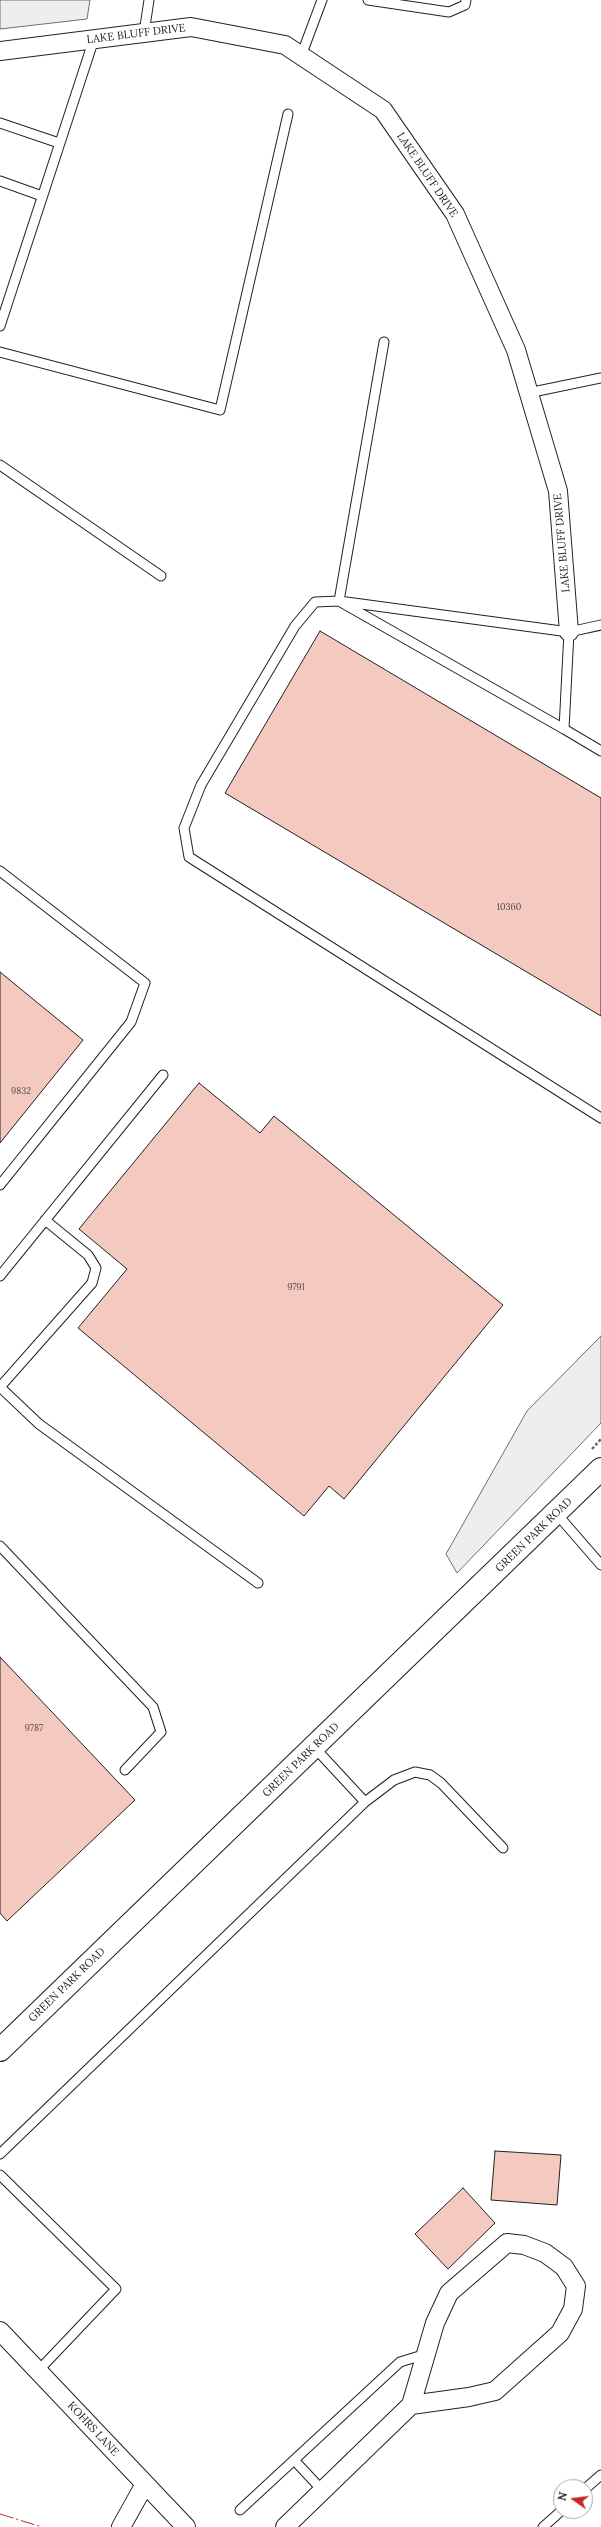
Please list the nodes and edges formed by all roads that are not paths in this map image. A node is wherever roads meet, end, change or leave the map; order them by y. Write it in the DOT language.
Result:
graph roads {
  1 [pos="149,0"];
  2 [pos="322,0"];
  3 [pos="368,0"];
  4 [pos="466,0"];
  5 [pos="144,33"];
  6 [pos="94,39"];
  7 [pos="0,51"];
  8 [pos="301,56"];
  9 [pos="288,114"];
  10 [pos="0,123"];
  11 [pos="59,143"];
  12 [pos="0,182"];
  13 [pos="42,196"];
  14 [pos="0,326"];
  15 [pos="384,342"];
  16 [pos="0,352"];
  17 [pos="601,378"];
  18 [pos="528,393"];
  19 [pos="0,465"];
  20 [pos="161,576"];
  21 [pos="339,601"];
  22 [pos="601,625"];
  23 [pos="569,632"];
  24 [pos="564,729"];
  25 [pos="601,751"];
  26 [pos="0,871"];
  27 [pos="163,1075"];
  28 [pos="601,1118"];
  29 [pos="0,1185"];
  30 [pos="45,1220"];
  31 [pos="0,1276"];
  32 [pos="0,1387"];
  33 [pos="599,1477"];
  34 [pos="556,1513"];
  35 [pos="0,1546"];
  36 [pos="601,1566"];
  37 [pos="258,1583"];
  38 [pos="314,1746"];
  39 [pos="125,1770"];
  40 [pos="365,1802"];
  41 [pos="503,1848"];
  42 [pos="0,2050"];
  43 [pos="0,2154"];
  44 [pos="0,2175"];
  45 [pos="0,2331"];
  46 [pos="426,2354"];
  47 [pos="38,2371"];
  48 [pos="411,2405"];
  49 [pos="294,2460"];
  50 [pos="601,2475"];
  51 [pos="593,2482"];
  52 [pos="145,2484"];
  53 [pos="323,2491"];
  54 [pos="240,2510"];
  55 [pos="553,2518"];
  56 [pos="121,2527"];
  57 [pos="186,2527"];
  58 [pos="285,2527"];
  59 [pos="543,2527"];
  1 -- 5 [label="lane"];
  2 -- 8 [label="lane"];
  3 -- 4 [label="lane"];
  5 -- 6 [label="street, LAKE BLUFF DRIVE"];
  5 -- 8 [label="street, LAKE BLUFF DRIVE"];
  6 -- 7 [label="street, LAKE BLUFF DRIVE"];
  6 -- 11 [label="lane"];
  8 -- 18 [label="street, LAKE BLUFF DRIVE"];
  9 -- 16 [label="lane"];
  10 -- 11 [label="lane"];
  11 -- 13 [label="lane"];
  12 -- 13 [label="lane"];
  13 -- 14 [label="lane"];
  15 -- 21 [label="lane"];
  17 -- 18 [label="lane"];
  18 -- 23 [label="street, LAKE BLUFF DRIVE"];
  19 -- 20 [label="lane"];
  21 -- 23 [label="lane"];
  21 -- 24 [label="lane"];
  21 -- 28 [label="lane"];
  22 -- 23 [label="lane"];
  23 -- 24 [label="lane"];
  24 -- 25 [label="lane"];
  26 -- 29 [label="lane"];
  27 -- 30 [label="lane"];
  30 -- 31 [label="lane"];
  30 -- 32 [label="lane"];
  32 -- 37 [label="lane"];
  33 -- 34 [label="street, GREEN PARK ROAD"];
  34 -- 36 [label="lane"];
  34 -- 38 [label="street, GREEN PARK ROAD"];
  35 -- 39 [label="lane"];
  38 -- 40 [label="lane"];
  38 -- 42 [label="street, GREEN PARK ROAD"];
  40 -- 41 [label="lane"];
  40 -- 43 [label="lane"];
  44 -- 47 [label="lane"];
  45 -- 47 [label="street, KOHRS LANE"];
  46 -- 48 [label="street"];
  46 -- 48 [label="street"];
  46 -- 49 [label="lane"];
  47 -- 52 [label="street, KOHRS LANE"];
  48 -- 53 [label="street"];
  49 -- 53 [label="lane"];
  49 -- 54 [label="lane"];
  50 -- 51 [label="lane"];
  52 -- 56 [label="street"];
  52 -- 57 [label="street, KOHRS LANE"];
  53 -- 58 [label="street"];
  55 -- 59 [label="lane"];
}
